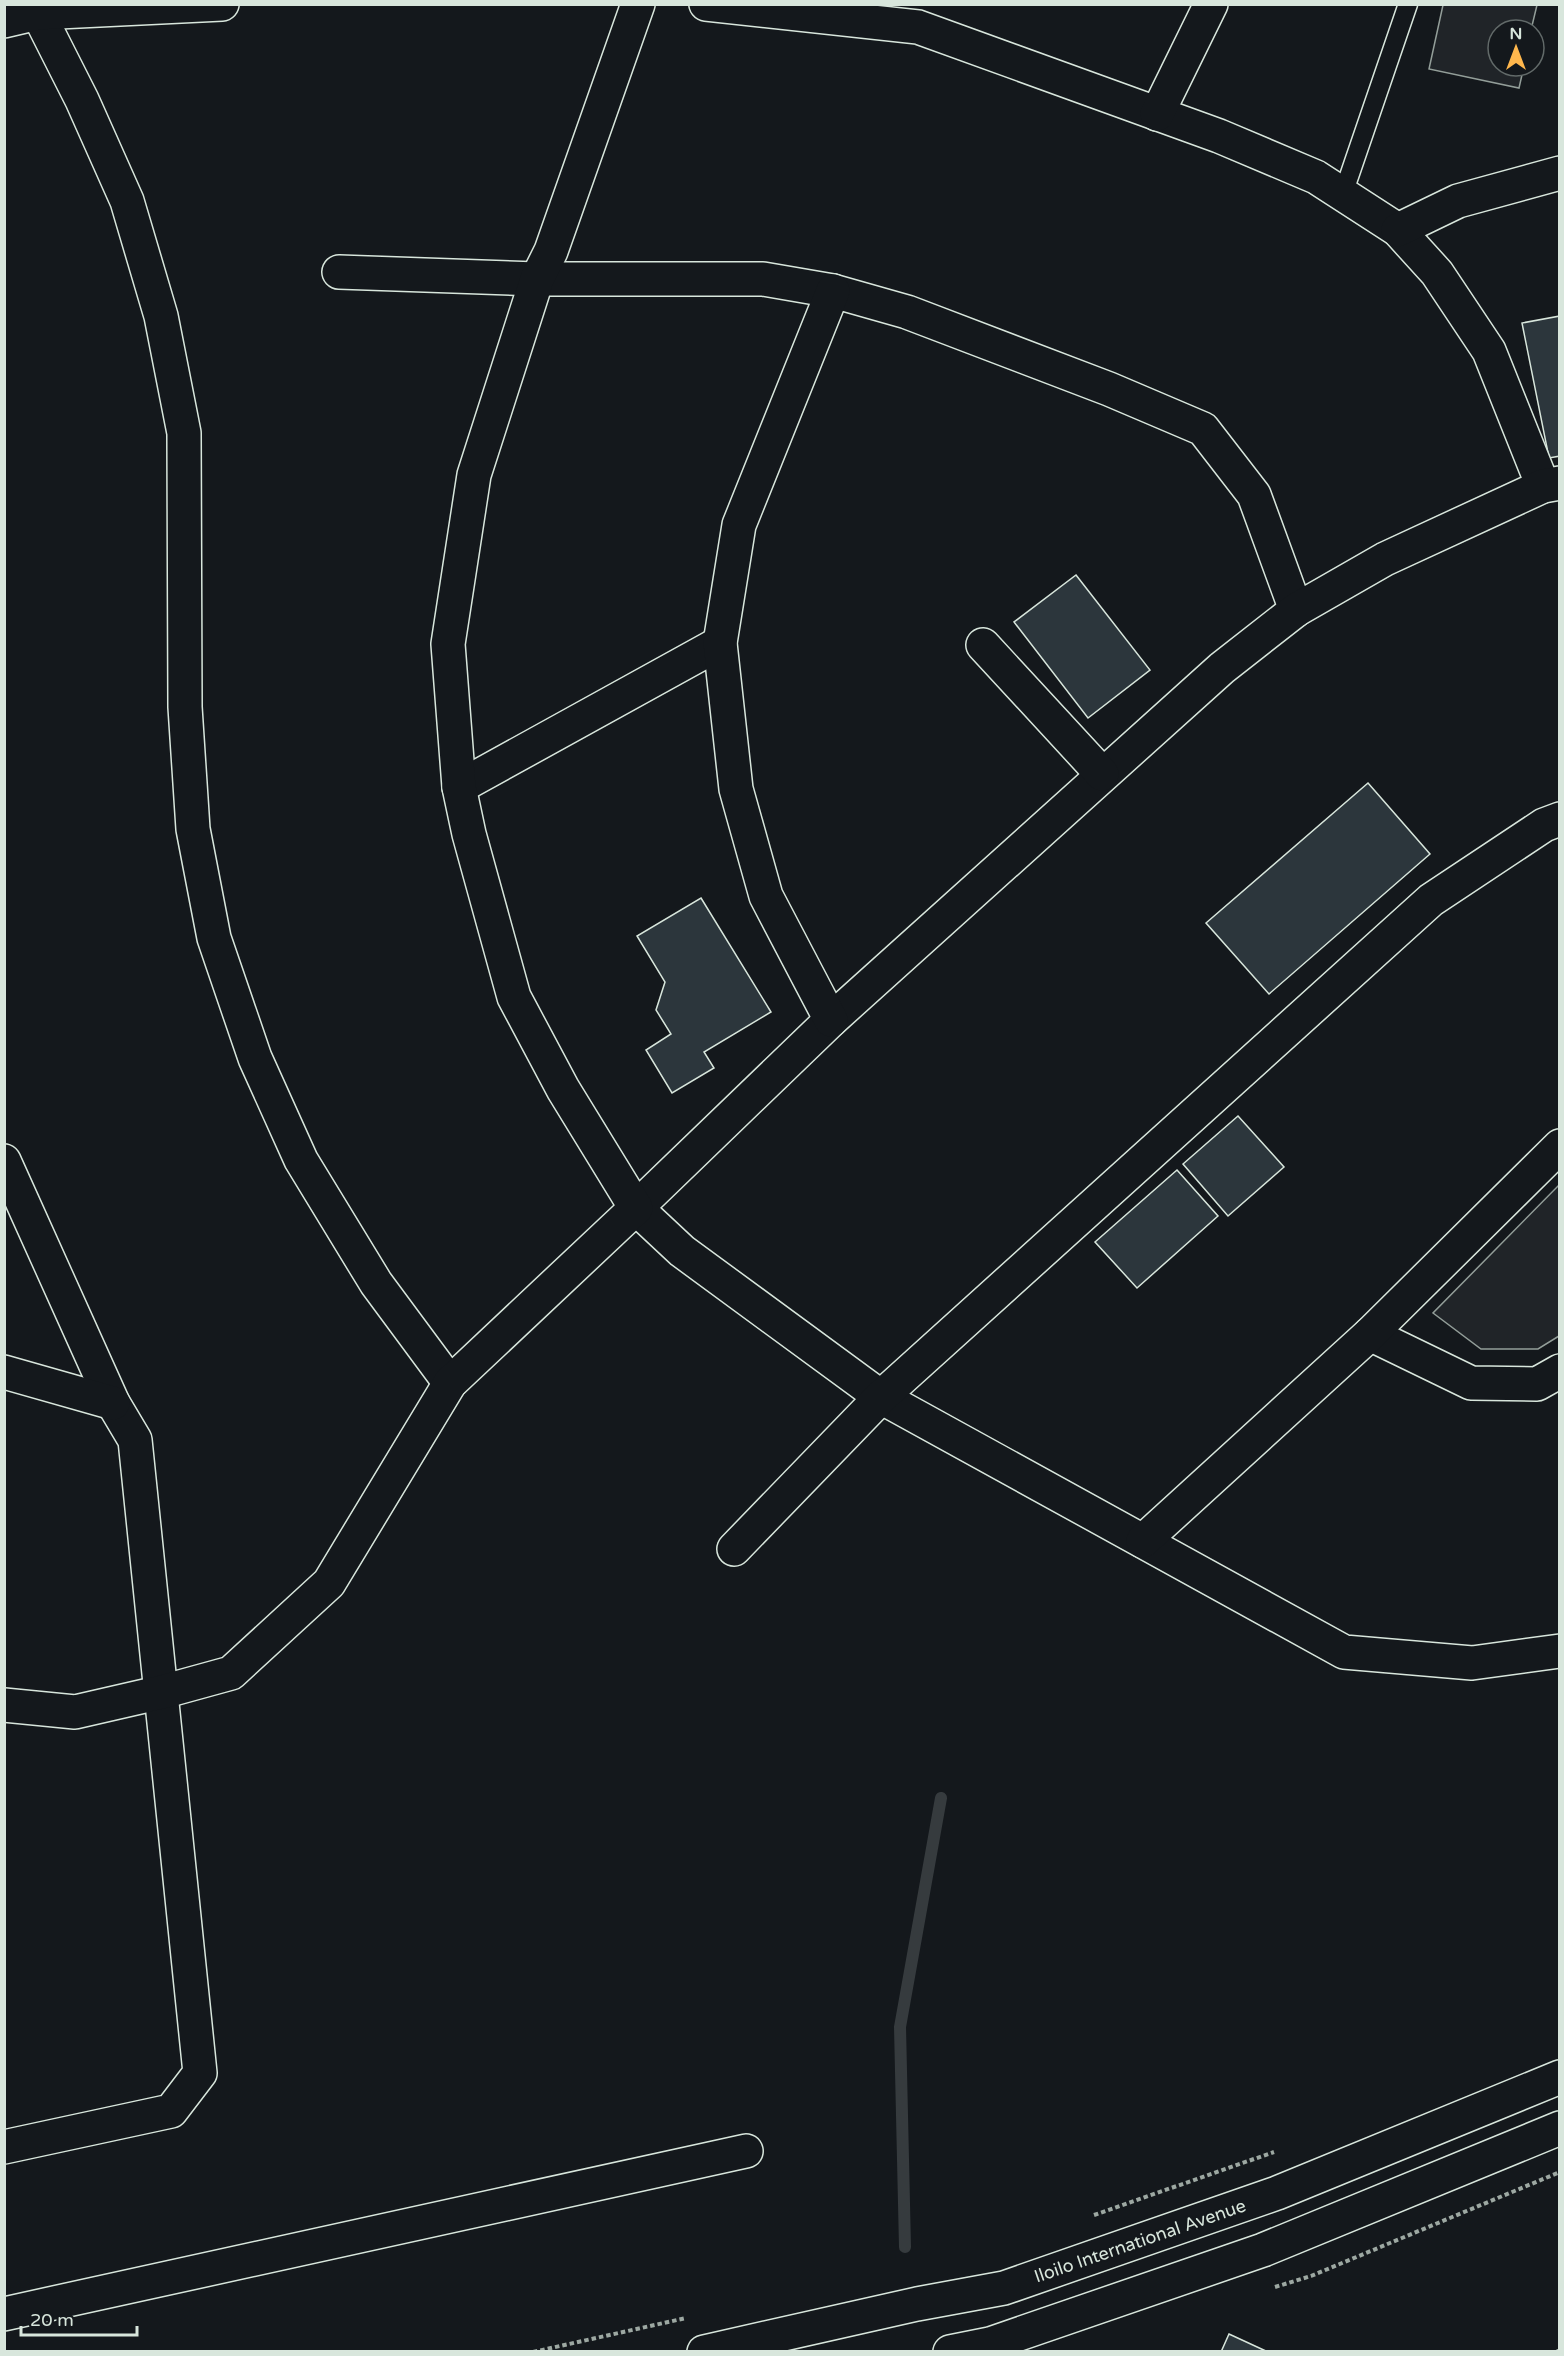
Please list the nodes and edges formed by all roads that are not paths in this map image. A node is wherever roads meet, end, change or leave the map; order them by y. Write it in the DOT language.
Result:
graph roads {
  1 [pos="222,4"];
  2 [pos="638,4"];
  3 [pos="706,4"];
  4 [pos="1211,4"];
  5 [pos="1408,4"];
  6 [pos="34,9"];
  7 [pos="922,16"];
  8 [pos="4,21"];
  9 [pos="1157,114"];
  10 [pos="1560,173"];
  11 [pos="1343,194"];
  12 [pos="1398,230"];
  13 [pos="339,272"];
  14 [pos="537,279"];
  15 [pos="833,291"];
  16 [pos="1551,484"];
  17 [pos="1296,610"];
  18 [pos="720,643"];
  19 [pos="983,645"];
  20 [pos="1102,774"];
  21 [pos="459,787"];
  22 [pos="1560,819"];
  23 [pos="831,1020"];
  24 [pos="1560,1146"];
  25 [pos="4,1161"];
  26 [pos="636,1208"];
  27 [pos="1371,1334"];
  28 [pos="1560,1371"];
  29 [pos="4,1372"];
  30 [pos="450,1383"];
  31 [pos="881,1397"];
  32 [pos="113,1402"];
  33 [pos="1143,1541"];
  34 [pos="734,1549"];
  35 [pos="1560,1652"];
  36 [pos="162,1692"];
  37 [pos="4,1705"];
  38 [pos="1560,2077"];
  39 [pos="1560,2128"];
  40 [pos="4,2146"];
  41 [pos="746,2151"];
  42 [pos="980,2292"];
  43 [pos="4,2314"];
  44 [pos="990,2348"];
  45 [pos="704,2352"];
  46 [pos="950,2352"];
  1 -- 6 [label="street"];
  2 -- 14 [label="street"];
  3 -- 7 [label="street"];
  4 -- 9 [label="street"];
  5 -- 11 [label="lane"];
  6 -- 8 [label="street"];
  6 -- 30 [label="street"];
  7 -- 9 [label="street"];
  9 -- 11 [label="street"];
  10 -- 12 [label="street"];
  11 -- 12 [label="street"];
  12 -- 16 [label="street"];
  13 -- 14 [label="street"];
  14 -- 15 [label="street"];
  14 -- 21 [label="street"];
  15 -- 17 [label="street"];
  15 -- 18 [label="street"];
  16 -- 17 [label="street"];
  17 -- 20 [label="street"];
  18 -- 21 [label="street"];
  18 -- 23 [label="street"];
  19 -- 20 [label="street"];
  20 -- 23 [label="street"];
  21 -- 26 [label="street"];
  22 -- 31 [label="street"];
  23 -- 26 [label="street"];
  24 -- 27 [label="street"];
  25 -- 32 [label="street"];
  26 -- 30 [label="street"];
  26 -- 31 [label="street"];
  27 -- 28 [label="street"];
  27 -- 33 [label="street"];
  29 -- 32 [label="street"];
  30 -- 36 [label="street"];
  31 -- 33 [label="street"];
  31 -- 34 [label="street"];
  32 -- 36 [label="street"];
  33 -- 35 [label="street"];
  36 -- 37 [label="street"];
  36 -- 40 [label="street"];
  38 -- 42 [label="street, Iloilo International Avenue"];
  39 -- 44 [label="street"];
  41 -- 43 [label="street"];
  42 -- 44 [label="street"];
  42 -- 45 [label="street, Iloilo International Avenue"];
  44 -- 46 [label="street"];
}
